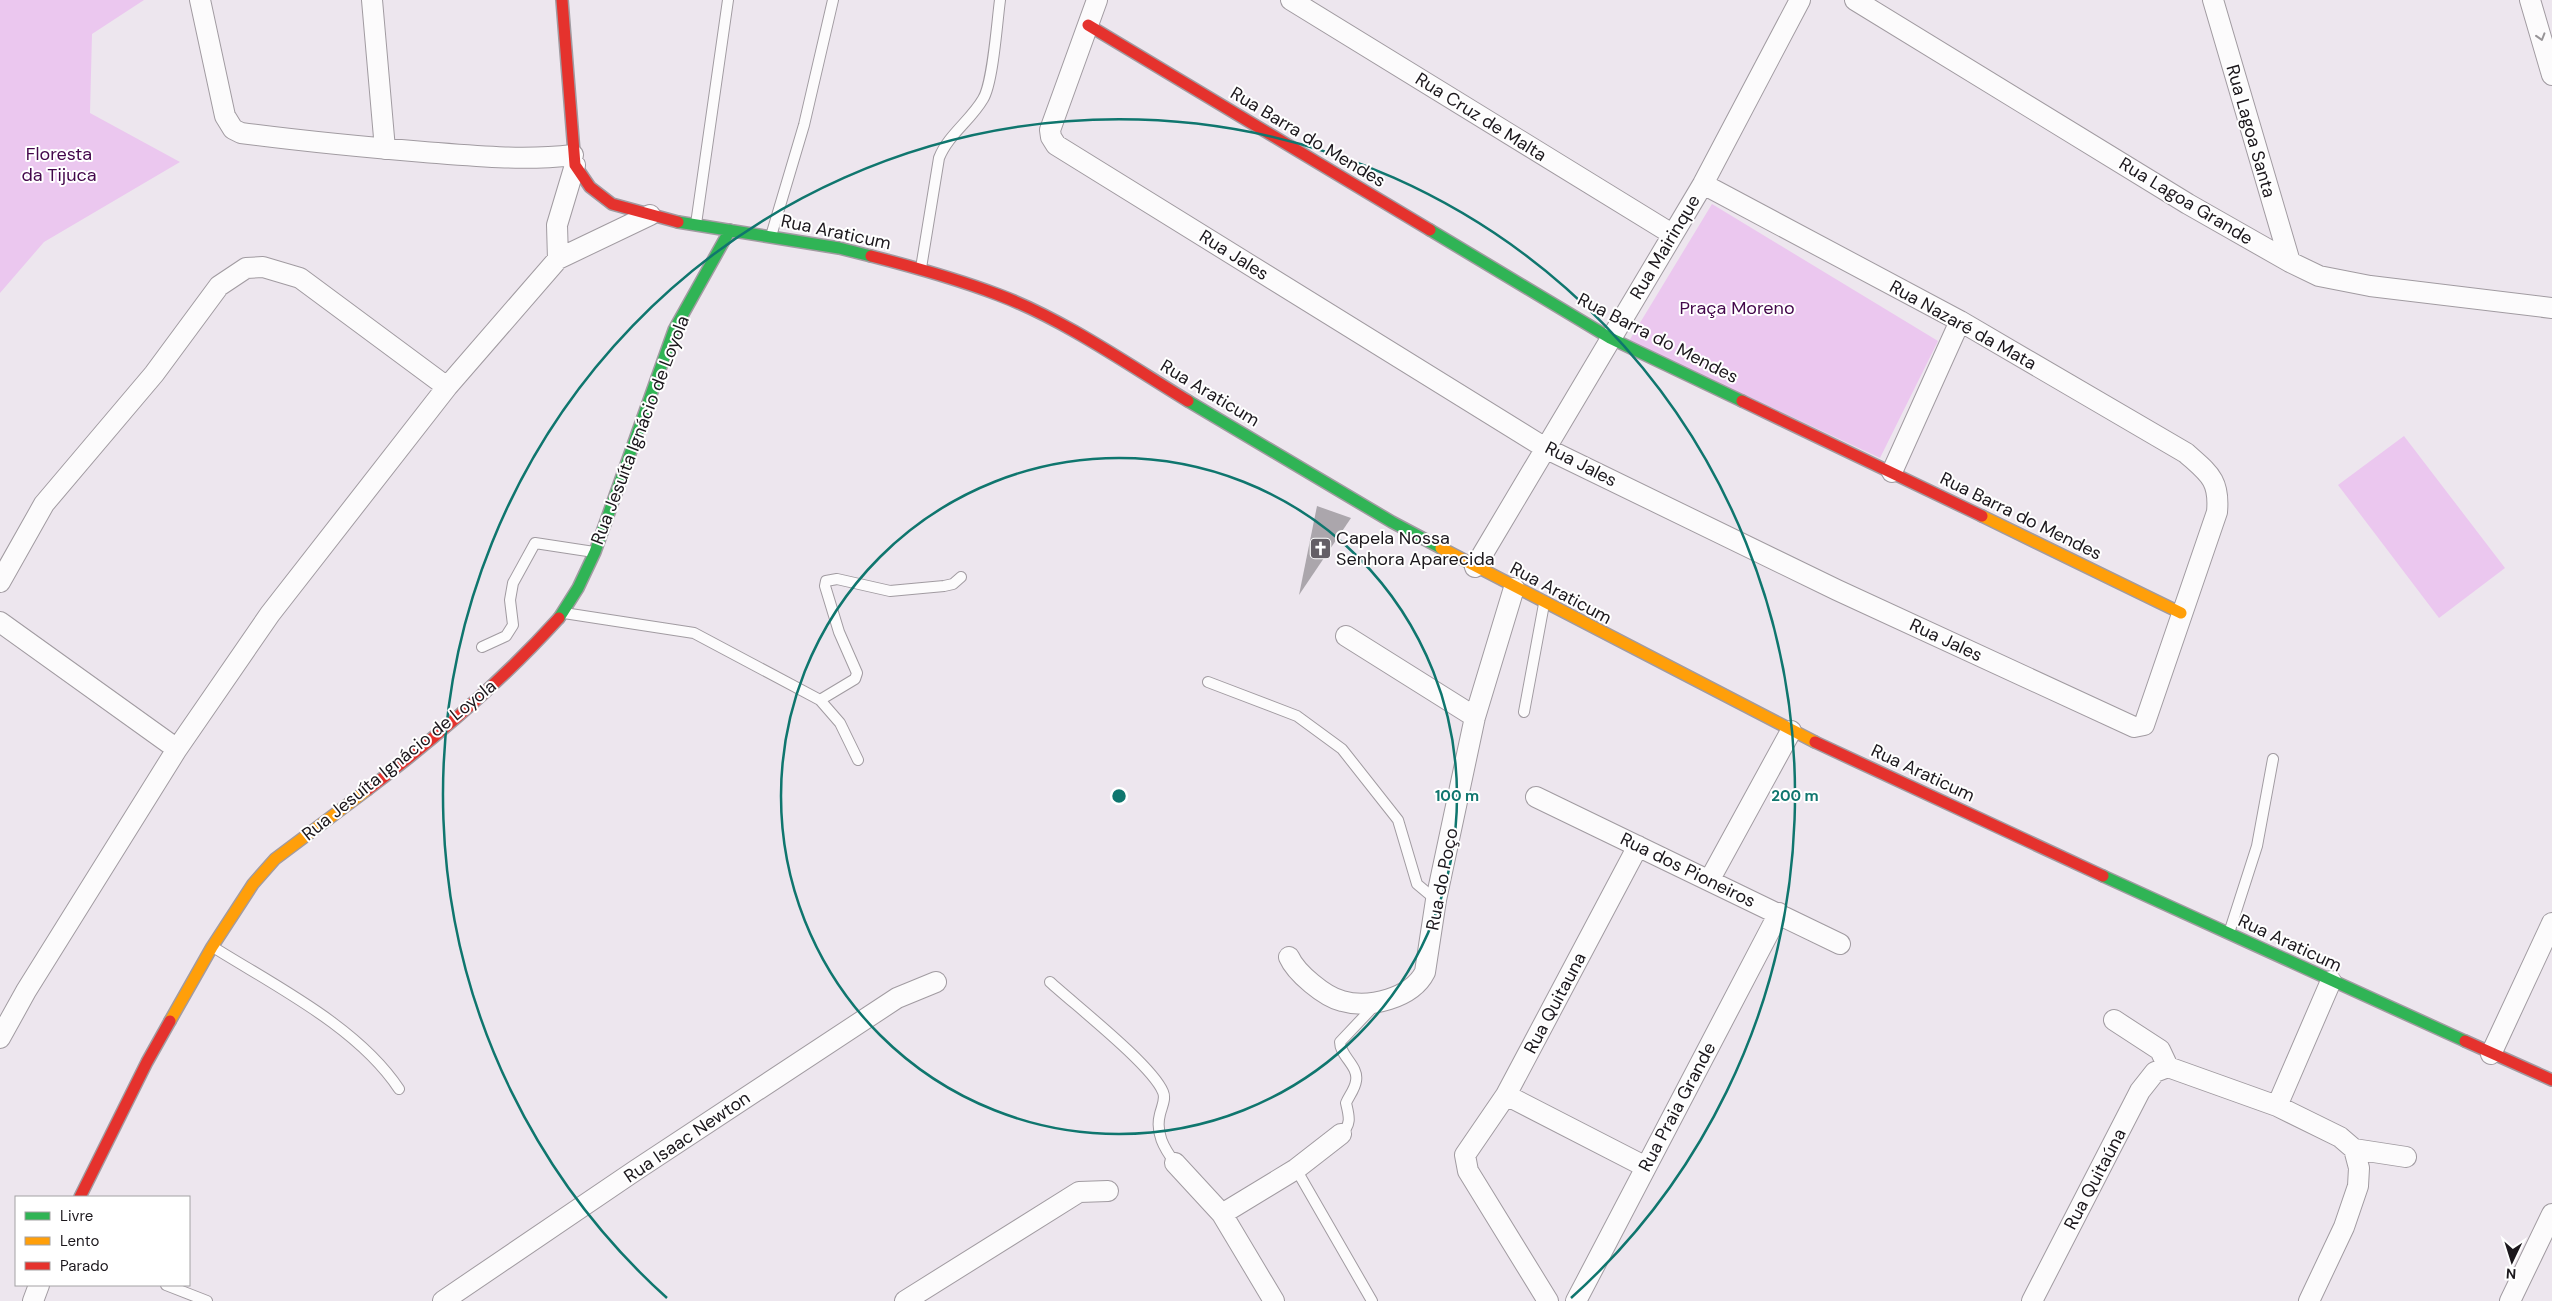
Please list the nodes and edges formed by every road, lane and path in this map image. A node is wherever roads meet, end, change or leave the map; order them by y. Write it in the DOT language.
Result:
graph roads {
  1 [pos="200,0"];
  2 [pos="372,0"];
  3 [pos="562,0"];
  4 [pos="728,0"];
  5 [pos="833,0"];
  6 [pos="1000,0"];
  7 [pos="1097,0"];
  8 [pos="1291,0"];
  9 [pos="1800,0"];
  10 [pos="1855,0"];
  11 [pos="2212,0"];
  12 [pos="2530,0"];
  13 [pos="1088,25"];
  14 [pos="2552,75"];
  15 [pos="385,149"];
  16 [pos="574,160"];
  17 [pos="1703,184"];
  18 [pos="650,215"];
  19 [pos="696,225"];
  20 [pos="730,230"];
  21 [pos="1672,234"];
  22 [pos="771,237"];
  23 [pos="558,259"];
  24 [pos="2290,262"];
  25 [pos="921,269"];
  26 [pos="2552,308"];
  27 [pos="1960,321"];
  28 [pos="1610,338"];
  29 [pos="447,387"];
  30 [pos="1547,448"];
  31 [pos="1892,472"];
  32 [pos="595,552"];
  33 [pos="1475,567"];
  34 [pos="961,577"];
  35 [pos="0,582"];
  36 [pos="1514,588"];
  37 [pos="1544,604"];
  38 [pos="563,613"];
  39 [pos="2181,613"];
  40 [pos="0,622"];
  41 [pos="1346,636"];
  42 [pos="482,647"];
  43 [pos="1208,682"];
  44 [pos="820,700"];
  45 [pos="1524,712"];
  46 [pos="1475,717"];
  47 [pos="1790,731"];
  48 [pos="177,749"];
  49 [pos="2273,759"];
  50 [pos="858,760"];
  51 [pos="1536,797"];
  52 [pos="1638,846"];
  53 [pos="1710,879"];
  54 [pos="1436,900"];
  55 [pos="1778,913"];
  56 [pos="2552,923"];
  57 [pos="2229,934"];
  58 [pos="1840,944"];
  59 [pos="212,946"];
  60 [pos="1289,957"];
  61 [pos="2331,981"];
  62 [pos="936,982"];
  63 [pos="1050,982"];
  64 [pos="1378,1001"];
  65 [pos="2114,1020"];
  66 [pos="0,1038"];
  67 [pos="2491,1054"];
  68 [pos="2168,1067"];
  69 [pos="2552,1080"];
  70 [pos="399,1089"];
  71 [pos="1506,1095"];
  72 [pos="2277,1106"];
  73 [pos="1341,1134"];
  74 [pos="2354,1149"];
  75 [pos="2406,1157"];
  76 [pos="1175,1163"];
  77 [pos="1646,1166"];
  78 [pos="1296,1169"];
  79 [pos="1108,1191"];
  80 [pos="80,1196"];
  81 [pos="1222,1214"];
  82 [pos="2552,1214"];
  83 [pos="39,1286"];
  84 [pos="169,1286"];
  85 [pos="33,1301"];
  86 [pos="207,1301"];
  87 [pos="443,1301"];
  88 [pos="905,1301"];
  89 [pos="1274,1301"];
  90 [pos="1372,1301"];
  91 [pos="1548,1301"];
  92 [pos="1576,1301"];
  93 [pos="2032,1301"];
  94 [pos="2308,1301"];
  95 [pos="2510,1301"];
  1 -- 15 [label="street"];
  2 -- 15 [label="street"];
  3 -- 16 [label="street"];
  4 -- 19 [label="lane"];
  5 -- 22 [label="lane"];
  6 -- 25 [label="lane"];
  7 -- 13 [label="street"];
  8 -- 21 [label="street, Rua Cruz de Malta"];
  9 -- 17 [label="street, Rua Mairinque"];
  10 -- 24 [label="street, Rua Lagoa Grande"];
  11 -- 24 [label="street, Rua Lagoa Santa"];
  12 -- 14 [label="street, one-way"];
  13 -- 28 [label="street, Rua Barra do Mendes"];
  13 -- 30 [label="street, Rua Jales"];
  15 -- 16 [label="street"];
  16 -- 18 [label="street, Rua Araticum"];
  16 -- 23 [label="street"];
  17 -- 21 [label="street, Rua Mairinque"];
  17 -- 27 [label="street, Rua Nazaré da Mata"];
  18 -- 19 [label="street, Rua Araticum"];
  18 -- 23 [label="street"];
  19 -- 20 [label="street, Rua Araticum"];
  20 -- 22 [label="street, Rua Araticum"];
  20 -- 32 [label="street, Rua Jesuíta Ignácio de Loyola"];
  21 -- 28 [label="street, Rua Mairinque"];
  22 -- 25 [label="street, Rua Araticum"];
  23 -- 29 [label="street"];
  24 -- 26 [label="street, Rua Lagoa Grande"];
  25 -- 33 [label="street, Rua Araticum"];
  27 -- 31 [label="street"];
  27 -- 39 [label="street, Rua Nazaré da Mata"];
  28 -- 30 [label="street, Rua Mairinque"];
  28 -- 31 [label="street, Rua Barra do Mendes"];
  29 -- 35 [label="street"];
  29 -- 48 [label="street"];
  30 -- 33 [label="street, Rua Mairinque"];
  30 -- 39 [label="street, Rua Jales"];
  31 -- 39 [label="street, Rua Barra do Mendes"];
  32 -- 38 [label="street, Rua Jesuíta Ignácio de Loyola"];
  32 -- 42 [label="lane"];
  33 -- 36 [label="street, Rua Araticum"];
  34 -- 44 [label="lane"];
  36 -- 37 [label="street, Rua Araticum"];
  36 -- 46 [label="street, Rua do Poço"];
  37 -- 45 [label="lane"];
  37 -- 47 [label="street, Rua Araticum"];
  38 -- 44 [label="lane"];
  38 -- 59 [label="street, Rua Jesuíta Ignácio de Loyola"];
  40 -- 48 [label="street"];
  41 -- 46 [label="street"];
  43 -- 54 [label="lane"];
  44 -- 50 [label="lane"];
  46 -- 54 [label="street, Rua do Poço"];
  47 -- 53 [label="street"];
  47 -- 57 [label="street, Rua Araticum"];
  48 -- 66 [label="street"];
  49 -- 57 [label="lane"];
  51 -- 52 [label="street, Rua dos Pioneiros"];
  52 -- 53 [label="street, Rua dos Pioneiros"];
  52 -- 71 [label="street, Rua Quitauna"];
  53 -- 55 [label="street, Rua dos Pioneiros"];
  54 -- 64 [label="street, Rua do Poço"];
  55 -- 58 [label="street, Rua dos Pioneiros"];
  55 -- 77 [label="street, Rua Praia Grande"];
  56 -- 67 [label="street"];
  57 -- 61 [label="street, Rua Araticum"];
  59 -- 70 [label="lane"];
  59 -- 80 [label="street, Rua Jesuíta Ignácio de Loyola"];
  60 -- 64 [label="street, Rua do Poço"];
  61 -- 67 [label="street, Rua Araticum"];
  61 -- 72 [label="street"];
  62 -- 87 [label="street, Rua Isaac Newton"];
  63 -- 76 [label="lane"];
  64 -- 73 [label="lane"];
  65 -- 68 [label="street"];
  67 -- 69 [label="street, Rua Araticum"];
  68 -- 72 [label="street"];
  68 -- 93 [label="street, Rua Quitaúna"];
  71 -- 77 [label="street"];
  71 -- 91 [label="street, Rua Quitauna"];
  72 -- 74 [label="street"];
  73 -- 78 [label="street"];
  74 -- 75 [label="street"];
  74 -- 94 [label="street"];
  76 -- 81 [label="street"];
  77 -- 92 [label="street, Rua Praia Grande"];
  78 -- 81 [label="street"];
  78 -- 90 [label="lane"];
  79 -- 88 [label="street"];
  81 -- 89 [label="street"];
  82 -- 95 [label="street"];
  83 -- 85 [label="street"];
  84 -- 86 [label="lane"];
}
